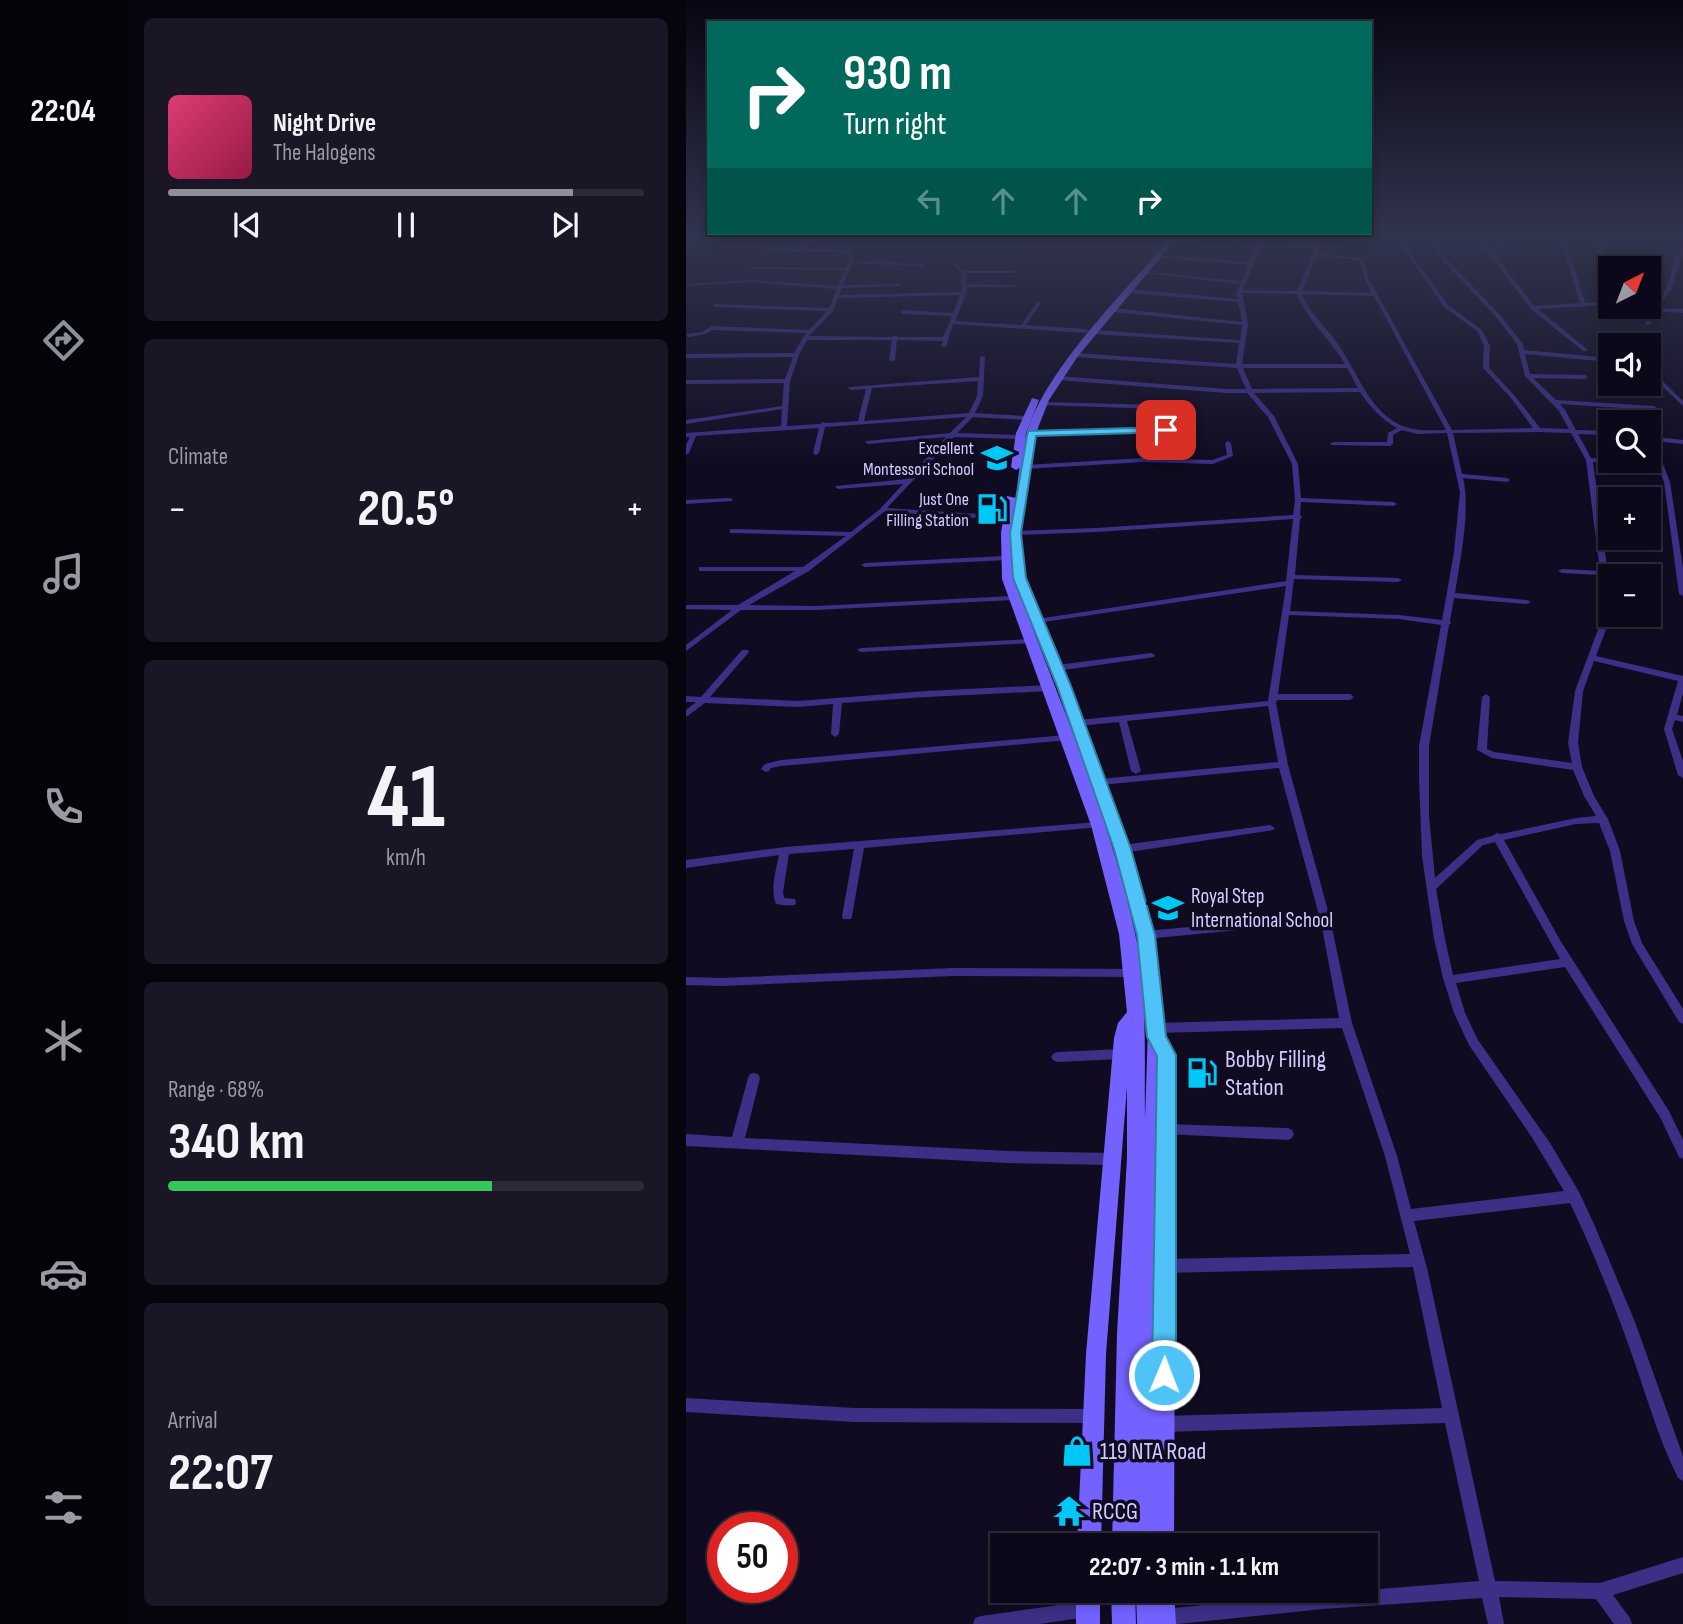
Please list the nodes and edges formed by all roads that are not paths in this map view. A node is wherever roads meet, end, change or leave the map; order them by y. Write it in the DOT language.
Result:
graph roads {
  1 [pos="826,315"];
  2 [pos="949,315"];
  3 [pos="953,315"];
  4 [pos="1030,315"];
  5 [pos="1104,315"];
  6 [pos="1108,315"];
  7 [pos="1158,315"];
  8 [pos="1243,315"];
  9 [pos="1311,315"];
  10 [pos="1387,315"];
  11 [pos="1458,315"];
  12 [pos="1496,315"];
  13 [pos="1541,315"];
  14 [pos="1648,319"];
  15 [pos="951,322"];
  16 [pos="1245,324"];
  17 [pos="1648,324"];
  18 [pos="1022,327"];
  19 [pos="1090,331"];
  20 [pos="810,332"];
  21 [pos="689,335"];
  22 [pos="895,337"];
  23 [pos="805,338"];
  24 [pos="1243,342"];
  25 [pos="1585,350"];
  26 [pos="1523,352"];
  27 [pos="796,355"];
  28 [pos="1075,355"];
  29 [pos="686,356"];
  30 [pos="983,357"];
  31 [pos="892,359"];
  32 [pos="1598,359"];
  33 [pos="1239,366"];
  34 [pos="1349,366"];
  35 [pos="1528,376"];
  36 [pos="1585,377"];
  37 [pos="1058,378"];
  38 [pos="981,379"];
  39 [pos="1661,381"];
  40 [pos="686,382"];
  41 [pos="787,382"];
  42 [pos="870,386"];
  43 [pos="1661,386"];
  44 [pos="1667,387"];
  45 [pos="851,388"];
  46 [pos="1362,390"];
  47 [pos="1250,392"];
  48 [pos="1554,402"];
  49 [pos="1043,404"];
  50 [pos="1683,404"];
  51 [pos="785,407"];
  52 [pos="1162,407"];
  53 [pos="1654,408"];
  54 [pos="971,415"];
  55 [pos="1025,418"];
  56 [pos="860,421"];
  57 [pos="686,422"];
  58 [pos="823,424"];
  59 [pos="784,427"];
  60 [pos="1400,429"];
  61 [pos="1193,430"];
  62 [pos="1449,430"];
  63 [pos="1538,430"];
  64 [pos="1575,430"];
  65 [pos="1598,432"];
  66 [pos="694,434"];
  67 [pos="686,435"];
  68 [pos="953,435"];
  69 [pos="1026,435"];
  70 [pos="1661,439"];
  71 [pos="868,442"];
  72 [pos="1683,442"];
  73 [pos="1228,443"];
  74 [pos="1333,444"];
  75 [pos="686,453"];
  76 [pos="816,453"];
  77 [pos="1589,460"];
  78 [pos="1025,467"];
  79 [pos="1461,476"];
  80 [pos="1507,480"];
  81 [pos="909,481"];
  82 [pos="838,487"];
  83 [pos="730,500"];
  84 [pos="1298,500"];
  85 [pos="686,502"];
  86 [pos="1394,504"];
  87 [pos="882,510"];
  88 [pos="1298,517"];
  89 [pos="1008,518"];
  90 [pos="733,531"];
  91 [pos="1016,533"];
  92 [pos="853,534"];
  93 [pos="1005,558"];
  94 [pos="1602,564"];
  95 [pos="865,565"];
  96 [pos="702,569"];
  97 [pos="806,569"];
  98 [pos="1562,571"];
  99 [pos="1598,573"];
  100 [pos="1291,580"];
  101 [pos="1398,580"];
  102 [pos="1683,594"];
  103 [pos="1451,595"];
  104 [pos="1013,598"];
  105 [pos="1527,602"];
  106 [pos="686,607"];
  107 [pos="740,607"];
  108 [pos="1286,613"];
  109 [pos="1037,621"];
  110 [pos="1447,623"];
  111 [pos="1601,627"];
  112 [pos="1030,641"];
  113 [pos="686,649"];
  114 [pos="861,650"];
  115 [pos="745,652"];
  116 [pos="1151,655"];
  117 [pos="1593,658"];
  118 [pos="1057,668"];
  119 [pos="1683,679"];
  120 [pos="1050,688"];
  121 [pos="1350,697"];
  122 [pos="1486,697"];
  123 [pos="686,699"];
  124 [pos="1273,700"];
  125 [pos="838,701"];
  126 [pos="701,702"];
  127 [pos="686,714"];
  128 [pos="1672,716"];
  129 [pos="1122,718"];
  130 [pos="1683,719"];
  131 [pos="1078,723"];
  132 [pos="835,734"];
  133 [pos="1066,737"];
  134 [pos="1283,765"];
  135 [pos="1577,767"];
  136 [pos="766,769"];
  137 [pos="1136,771"];
  138 [pos="1683,775"];
  139 [pos="1100,782"];
  140 [pos="1603,819"];
  141 [pos="1098,825"];
  142 [pos="1270,828"];
  143 [pos="1497,836"];
  144 [pos="860,844"];
  145 [pos="1123,849"];
  146 [pos="785,851"];
  147 [pos="686,864"];
  148 [pos="1432,887"];
  149 [pos="791,902"];
  150 [pos="847,916"];
  151 [pos="1325,918"];
  152 [pos="1146,935"];
  153 [pos="1569,962"];
  154 [pos="1132,973"];
  155 [pos="1448,980"];
  156 [pos="686,981"];
  157 [pos="1683,1019"];
  158 [pos="1346,1023"];
  159 [pos="1156,1033"];
  160 [pos="1057,1057"];
  161 [pos="1137,1062"];
  162 [pos="754,1078"];
  163 [pos="1166,1129"];
  164 [pos="1288,1134"];
  165 [pos="686,1140"];
  166 [pos="737,1143"];
  167 [pos="1683,1153"];
  168 [pos="1112,1159"];
  169 [pos="1574,1196"];
  170 [pos="1406,1216"];
  171 [pos="1418,1260"];
  172 [pos="1165,1266"];
  173 [pos="686,1405"];
  174 [pos="1450,1415"];
  175 [pos="1094,1416"];
  176 [pos="1164,1424"];
  177 [pos="1683,1473"];
  178 [pos="1089,1533"];
  179 [pos="1124,1533"];
  180 [pos="1147,1533"];
  181 [pos="1162,1533"];
  182 [pos="1683,1565"];
  183 [pos="1487,1589"];
  184 [pos="1600,1591"];
  185 [pos="1124,1603"];
  186 [pos="1152,1603"];
  187 [pos="1160,1603"];
  188 [pos="1088,1608"];
  189 [pos="1158,1622"];
  190 [pos="981,1624"];
  191 [pos="1124,1624"];
  192 [pos="1496,1624"];
  193 [pos="1624,1624"];
  1 -- 20 [label="street"];
  2 -- 3 [label="street"];
  3 -- 15 [label="street"];
  4 -- 18 [label="street"];
  5 -- 19 [label="main road"];
  6 -- 19 [label="main road"];
  7 -- 16 [label="street"];
  8 -- 16 [label="street"];
  9 -- 34 [label="street"];
  10 -- 62 [label="street"];
  11 -- 63 [label="street"];
  12 -- 26 [label="street"];
  13 -- 25 [label="street"];
  14 -- 17 [label="street"];
  15 -- 18 [label="street"];
  15 -- 22 [label="street"];
  16 -- 24 [label="street"];
  18 -- 19 [label="street"];
  19 -- 24 [label="street"];
  19 -- 28 [label="main road"];
  19 -- 55 [label="main road"];
  20 -- 21 [label="street"];
  20 -- 23 [label="street"];
  22 -- 23 [label="street"];
  22 -- 31 [label="street"];
  23 -- 27 [label="street"];
  24 -- 33 [label="street"];
  26 -- 32 [label="street"];
  26 -- 35 [label="street"];
  27 -- 29 [label="street"];
  27 -- 41 [label="street"];
  28 -- 33 [label="street"];
  28 -- 37 [label="main road"];
  30 -- 38 [label="street"];
  33 -- 34 [label="street"];
  33 -- 47 [label="street"];
  34 -- 46 [label="street"];
  35 -- 36 [label="street"];
  35 -- 48 [label="street"];
  37 -- 47 [label="street"];
  37 -- 49 [label="main road"];
  38 -- 42 [label="street"];
  38 -- 54 [label="street"];
  39 -- 44 [label="street"];
  40 -- 41 [label="street"];
  41 -- 51 [label="street"];
  42 -- 45 [label="street"];
  42 -- 56 [label="street"];
  43 -- 44 [label="street"];
  44 -- 50 [label="street"];
  46 -- 47 [label="street"];
  46 -- 60 [label="street"];
  47 -- 84 [label="street"];
  48 -- 53 [label="street"];
  48 -- 64 [label="street"];
  49 -- 52 [label="street"];
  49 -- 69 [label="main road"];
  51 -- 57 [label="street"];
  51 -- 59 [label="street"];
  54 -- 55 [label="street"];
  54 -- 56 [label="street"];
  54 -- 68 [label="street"];
  55 -- 69 [label="main road"];
  56 -- 58 [label="street"];
  58 -- 59 [label="street"];
  58 -- 76 [label="street"];
  59 -- 66 [label="street"];
  60 -- 62 [label="street"];
  60 -- 74 [label="street"];
  61 -- 69 [label="street"];
  62 -- 63 [label="street"];
  62 -- 79 [label="street"];
  63 -- 64 [label="street"];
  64 -- 65 [label="street"];
  64 -- 77 [label="street"];
  66 -- 67 [label="street"];
  66 -- 75 [label="street"];
  68 -- 69 [label="street"];
  68 -- 71 [label="street"];
  68 -- 81 [label="street"];
  69 -- 78 [label="main road"];
  69 -- 89 [label="main road"];
  70 -- 72 [label="street"];
  73 -- 78 [label="street"];
  77 -- 94 [label="street"];
  77 -- 102 [label="street"];
  78 -- 91 [label="main road"];
  79 -- 80 [label="street"];
  79 -- 103 [label="street"];
  81 -- 82 [label="street"];
  81 -- 87 [label="street"];
  83 -- 85 [label="street"];
  84 -- 86 [label="street"];
  84 -- 88 [label="street"];
  87 -- 89 [label="street"];
  87 -- 92 [label="street"];
  88 -- 91 [label="street"];
  88 -- 100 [label="street"];
  89 -- 93 [label="main road"];
  90 -- 92 [label="street"];
  91 -- 109 [label="main road"];
  92 -- 97 [label="street"];
  93 -- 95 [label="street"];
  93 -- 104 [label="main road"];
  96 -- 97 [label="street"];
  97 -- 107 [label="street"];
  98 -- 99 [label="street"];
  100 -- 101 [label="street"];
  100 -- 108 [label="street"];
  100 -- 109 [label="street"];
  103 -- 105 [label="street"];
  103 -- 110 [label="street"];
  104 -- 107 [label="street"];
  104 -- 112 [label="main road"];
  106 -- 107 [label="street"];
  107 -- 113 [label="street"];
  108 -- 110 [label="street"];
  108 -- 124 [label="street"];
  109 -- 118 [label="main road"];
  110 -- 148 [label="street"];
  111 -- 117 [label="street"];
  112 -- 114 [label="street"];
  112 -- 120 [label="main road"];
  115 -- 126 [label="street"];
  116 -- 118 [label="street"];
  117 -- 119 [label="street"];
  117 -- 135 [label="street"];
  118 -- 131 [label="main road"];
  119 -- 128 [label="street"];
  120 -- 125 [label="street"];
  120 -- 133 [label="main road"];
  121 -- 124 [label="street"];
  122 -- 135 [label="street"];
  123 -- 126 [label="street"];
  124 -- 129 [label="street"];
  124 -- 134 [label="street"];
  125 -- 126 [label="street"];
  125 -- 132 [label="street"];
  126 -- 127 [label="street"];
  128 -- 130 [label="street"];
  128 -- 138 [label="street"];
  129 -- 131 [label="street"];
  129 -- 137 [label="street"];
  131 -- 139 [label="main road"];
  133 -- 136 [label="street"];
  133 -- 141 [label="main road"];
  134 -- 139 [label="street"];
  134 -- 151 [label="street"];
  135 -- 140 [label="street"];
  139 -- 145 [label="main road"];
  140 -- 143 [label="street"];
  140 -- 157 [label="street"];
  141 -- 144 [label="street"];
  141 -- 154 [label="main road"];
  142 -- 145 [label="street"];
  143 -- 148 [label="street"];
  143 -- 153 [label="street"];
  144 -- 146 [label="street"];
  144 -- 150 [label="street"];
  145 -- 152 [label="main road"];
  146 -- 147 [label="street"];
  146 -- 149 [label="street"];
  148 -- 155 [label="street"];
  151 -- 152 [label="street"];
  151 -- 158 [label="street"];
  152 -- 159 [label="main road"];
  153 -- 155 [label="street"];
  153 -- 167 [label="street"];
  154 -- 156 [label="street"];
  154 -- 161 [label="main road"];
  155 -- 169 [label="street"];
  158 -- 159 [label="street"];
  158 -- 170 [label="street"];
  159 -- 161 [label="main road"];
  159 -- 163 [label="main road"];
  160 -- 161 [label="street"];
  161 -- 168 [label="main road"];
  161 -- 179 [label="main road"];
  161 -- 180 [label="main road"];
  162 -- 166 [label="street"];
  163 -- 164 [label="street"];
  163 -- 172 [label="main road"];
  165 -- 166 [label="street"];
  166 -- 168 [label="street"];
  168 -- 175 [label="main road"];
  169 -- 170 [label="street"];
  169 -- 177 [label="street"];
  170 -- 171 [label="street"];
  171 -- 172 [label="street"];
  171 -- 174 [label="street"];
  172 -- 176 [label="main road"];
  173 -- 175 [label="street"];
  174 -- 176 [label="street"];
  174 -- 183 [label="street"];
  175 -- 178 [label="main road"];
  176 -- 181 [label="main road"];
  182 -- 184 [label="street"];
  183 -- 184 [label="street"];
  183 -- 189 [label="street"];
  183 -- 192 [label="street"];
  184 -- 193 [label="street"];
  185 -- 191 [label="main road"];
  186 -- 189 [label="main road"];
  187 -- 189 [label="main road"];
  188 -- 190 [label="street"];
}
